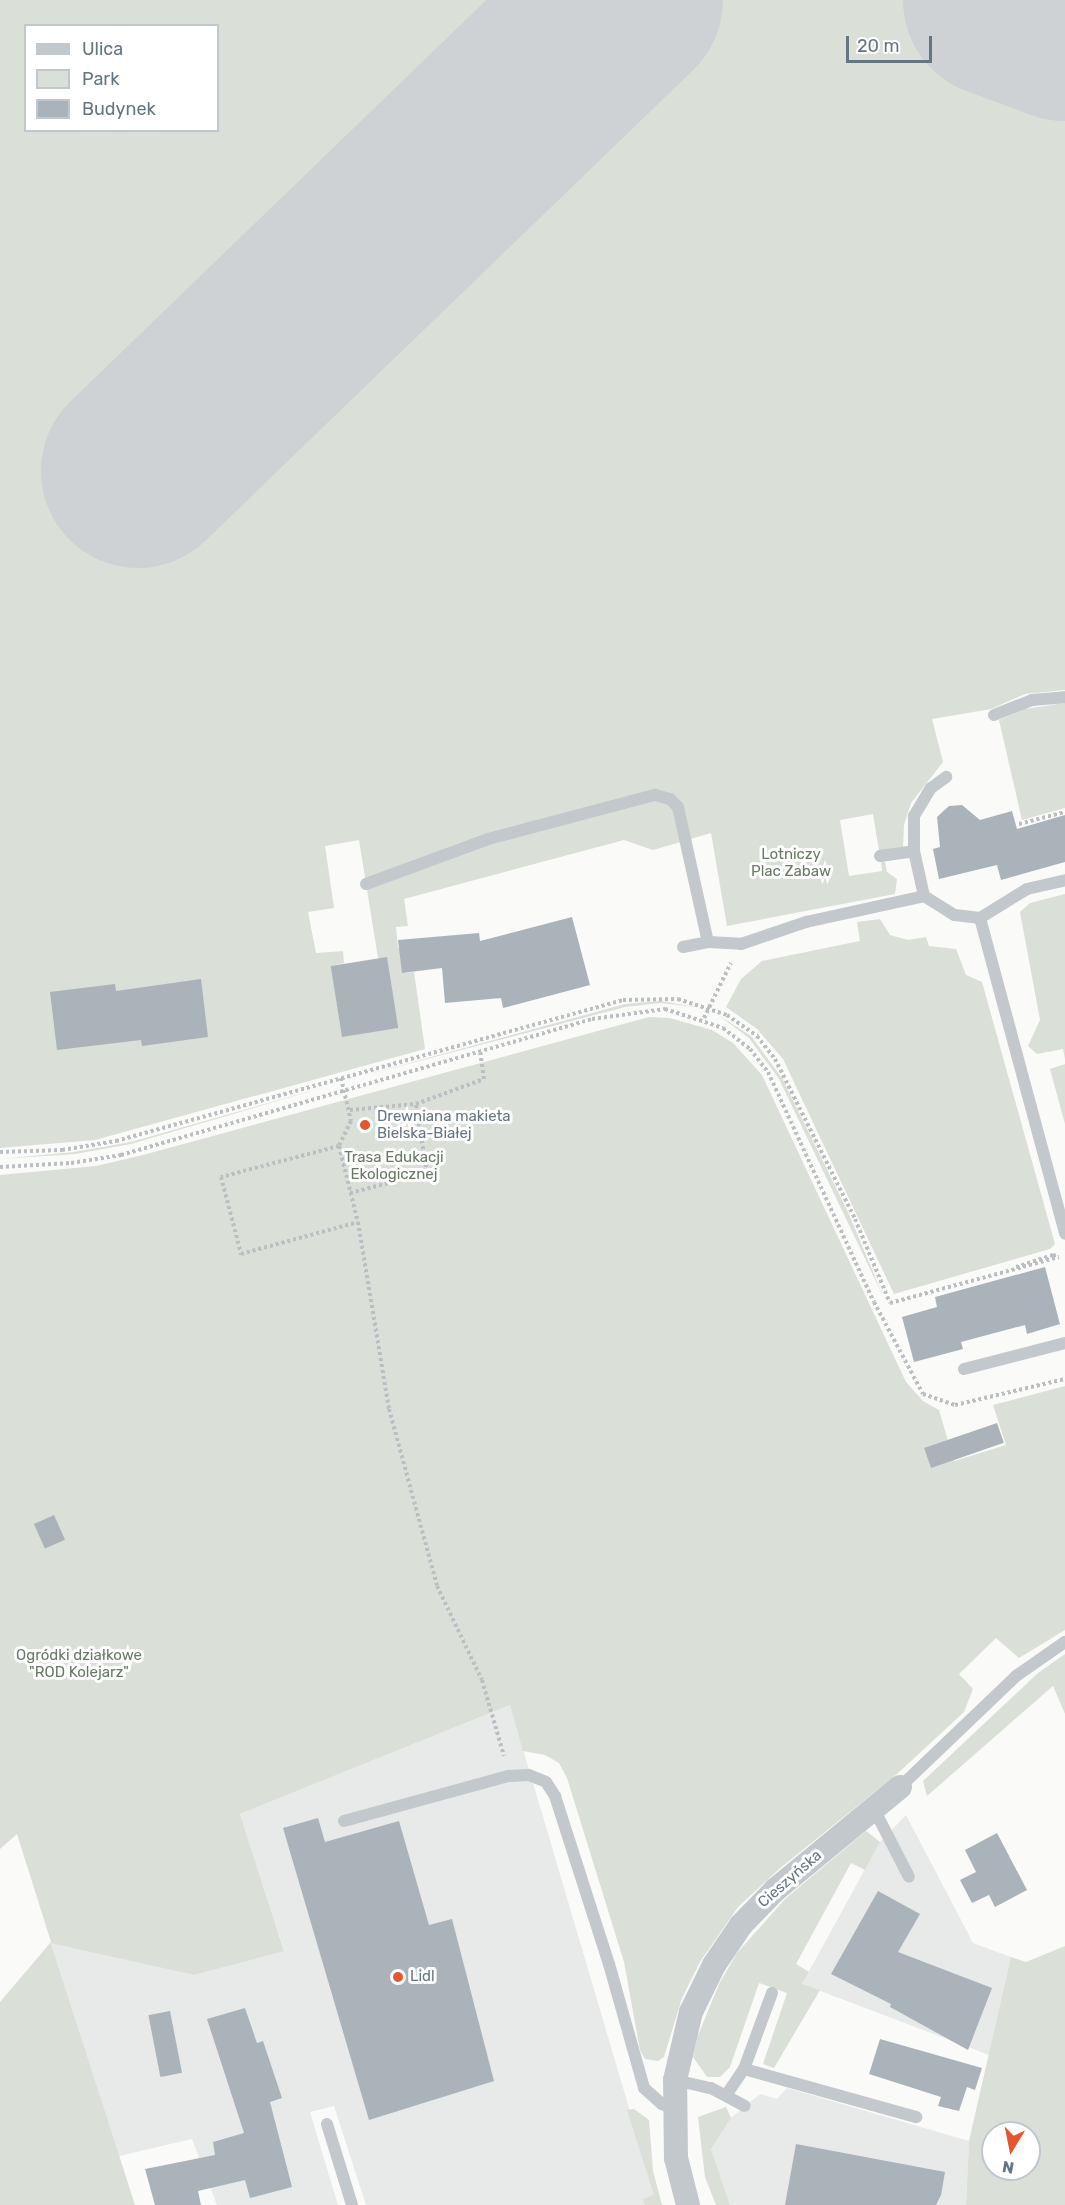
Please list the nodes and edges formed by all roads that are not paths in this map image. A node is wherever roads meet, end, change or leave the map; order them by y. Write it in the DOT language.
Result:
graph roads {
  1 [pos="1065,697"];
  2 [pos="994,715"];
  3 [pos="946,777"];
  4 [pos="914,851"];
  5 [pos="880,856"];
  6 [pos="1065,880"];
  7 [pos="366,884"];
  8 [pos="924,896"];
  9 [pos="980,918"];
  10 [pos="708,942"];
  11 [pos="683,947"];
  12 [pos="1065,1234"];
  13 [pos="1065,1344"];
  14 [pos="964,1369"];
  15 [pos="1065,1642"];
  16 [pos="900,1786"];
  17 [pos="874,1809"];
  18 [pos="344,1821"];
  19 [pos="909,1877"];
  20 [pos="772,1993"];
  21 [pos="744,2068"];
  22 [pos="675,2080"];
  23 [pos="727,2094"];
  24 [pos="745,2106"];
  25 [pos="674,2109"];
  26 [pos="916,2117"];
  27 [pos="327,2124"];
  28 [pos="352,2205"];
  29 [pos="688,2205"];
  1 -- 2 [label="lane"];
  3 -- 4 [label="lane"];
  4 -- 5 [label="lane"];
  4 -- 8 [label="lane"];
  6 -- 9 [label="lane"];
  7 -- 10 [label="lane"];
  8 -- 9 [label="lane"];
  8 -- 10 [label="lane"];
  9 -- 12 [label="lane"];
  10 -- 11 [label="lane"];
  13 -- 14 [label="lane"];
  15 -- 16 [label="lane, Cieszyńska"];
  16 -- 17 [label="street, Cieszyńska"];
  17 -- 19 [label="lane"];
  17 -- 22 [label="street, Cieszyńska"];
  18 -- 25 [label="lane"];
  20 -- 21 [label="lane"];
  21 -- 23 [label="lane"];
  21 -- 26 [label="lane"];
  22 -- 23 [label="lane"];
  22 -- 25 [label="street, Cieszyńska"];
  23 -- 24 [label="lane"];
  25 -- 29 [label="street, Cieszyńska"];
  27 -- 28 [label="lane"];
}
